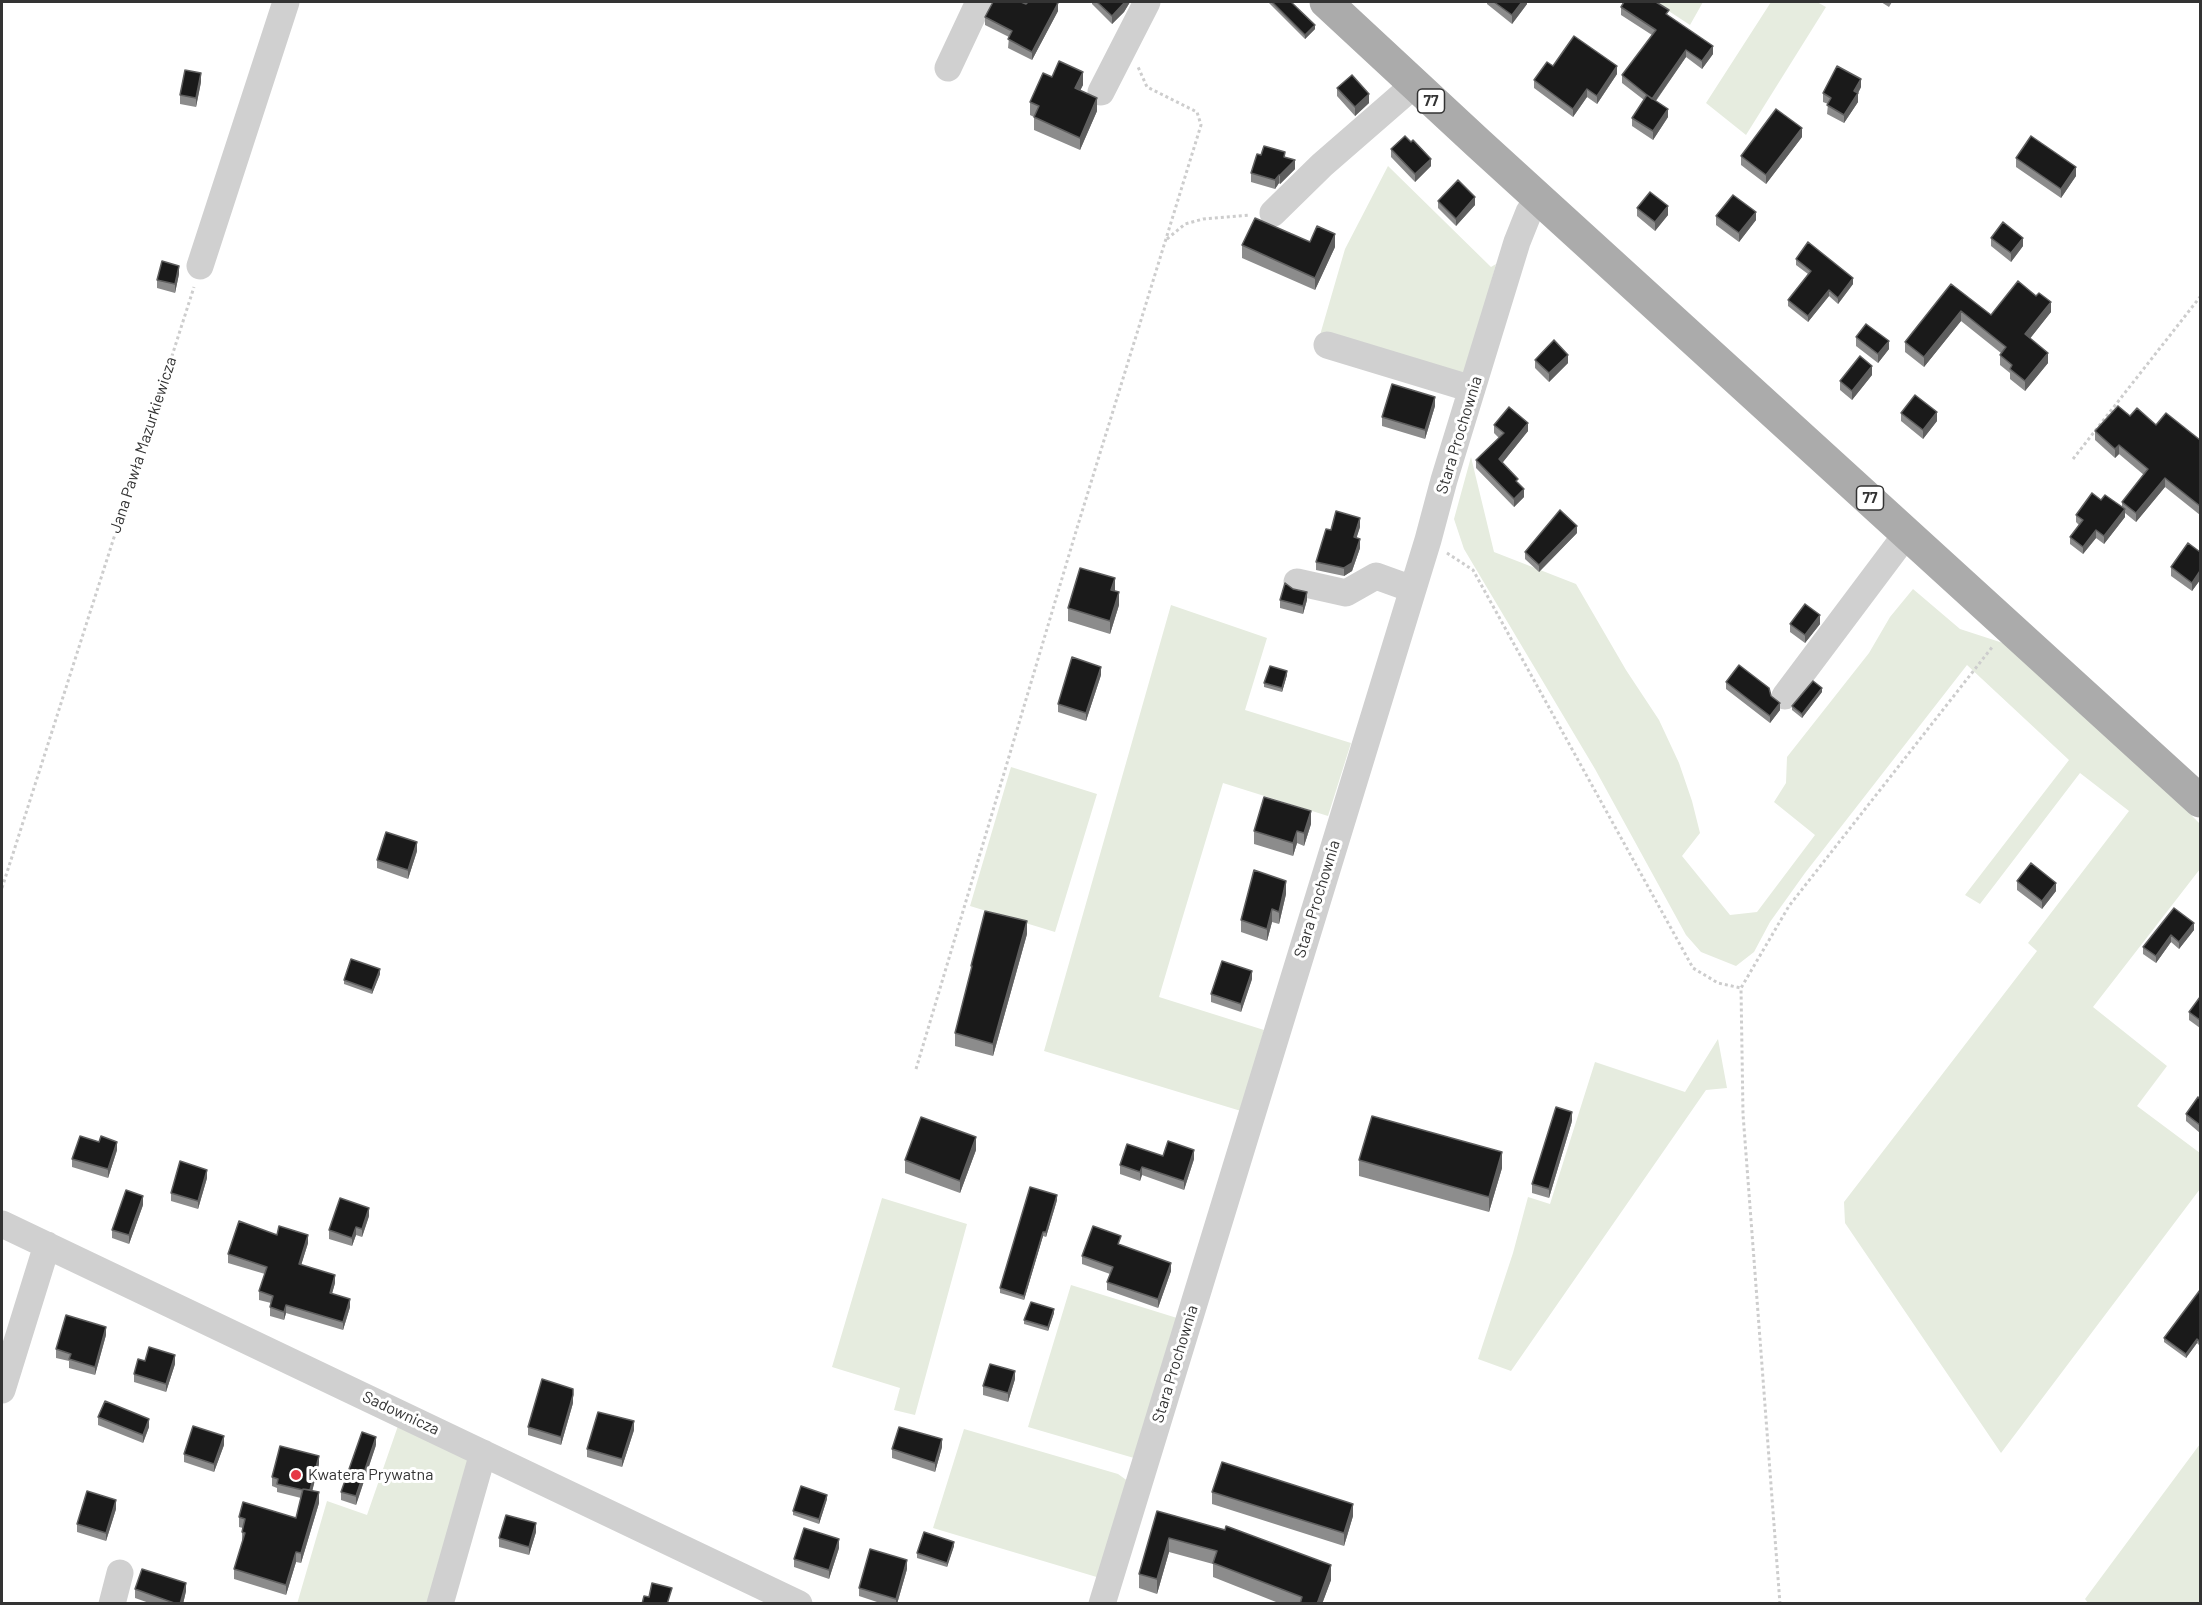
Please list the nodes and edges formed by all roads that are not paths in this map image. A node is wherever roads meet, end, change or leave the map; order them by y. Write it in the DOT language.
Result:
graph roads {
  1 [pos="286,2"];
  2 [pos="979,2"];
  3 [pos="1147,2"];
  4 [pos="1326,2"];
  5 [pos="948,68"];
  6 [pos="1414,85"];
  7 [pos="1101,92"];
  8 [pos="1539,198"];
  9 [pos="1273,213"];
  10 [pos="200,266"];
  11 [pos="1327,345"];
  12 [pos="1472,389"];
  13 [pos="1908,532"];
  14 [pos="1297,582"];
  15 [pos="1413,590"];
  16 [pos="1785,696"];
  17 [pos="2200,801"];
  18 [pos="2,1224"];
  19 [pos="47,1245"];
  20 [pos="2,1390"];
  21 [pos="483,1453"];
  22 [pos="120,1573"];
  23 [pos="112,1604"];
  24 [pos="440,1604"];
  25 [pos="799,1604"];
  26 [pos="1102,1604"];
  1 -- 10 [label="street"];
  2 -- 5 [label="street"];
  3 -- 7 [label="street"];
  4 -- 6 [label="main road, 77"];
  6 -- 8 [label="main road, 77"];
  6 -- 9 [label="street"];
  8 -- 12 [label="street, Stara Prochownia"];
  8 -- 13 [label="main road, 77"];
  11 -- 12 [label="street"];
  12 -- 15 [label="street, Stara Prochownia"];
  13 -- 16 [label="street"];
  13 -- 17 [label="main road, 77"];
  14 -- 15 [label="street"];
  15 -- 26 [label="street, Stara Prochownia"];
  18 -- 19 [label="street, Sadownicza"];
  19 -- 20 [label="street"];
  19 -- 21 [label="street, Sadownicza"];
  21 -- 24 [label="street"];
  21 -- 25 [label="street, Sadownicza"];
  22 -- 23 [label="street"];
}
